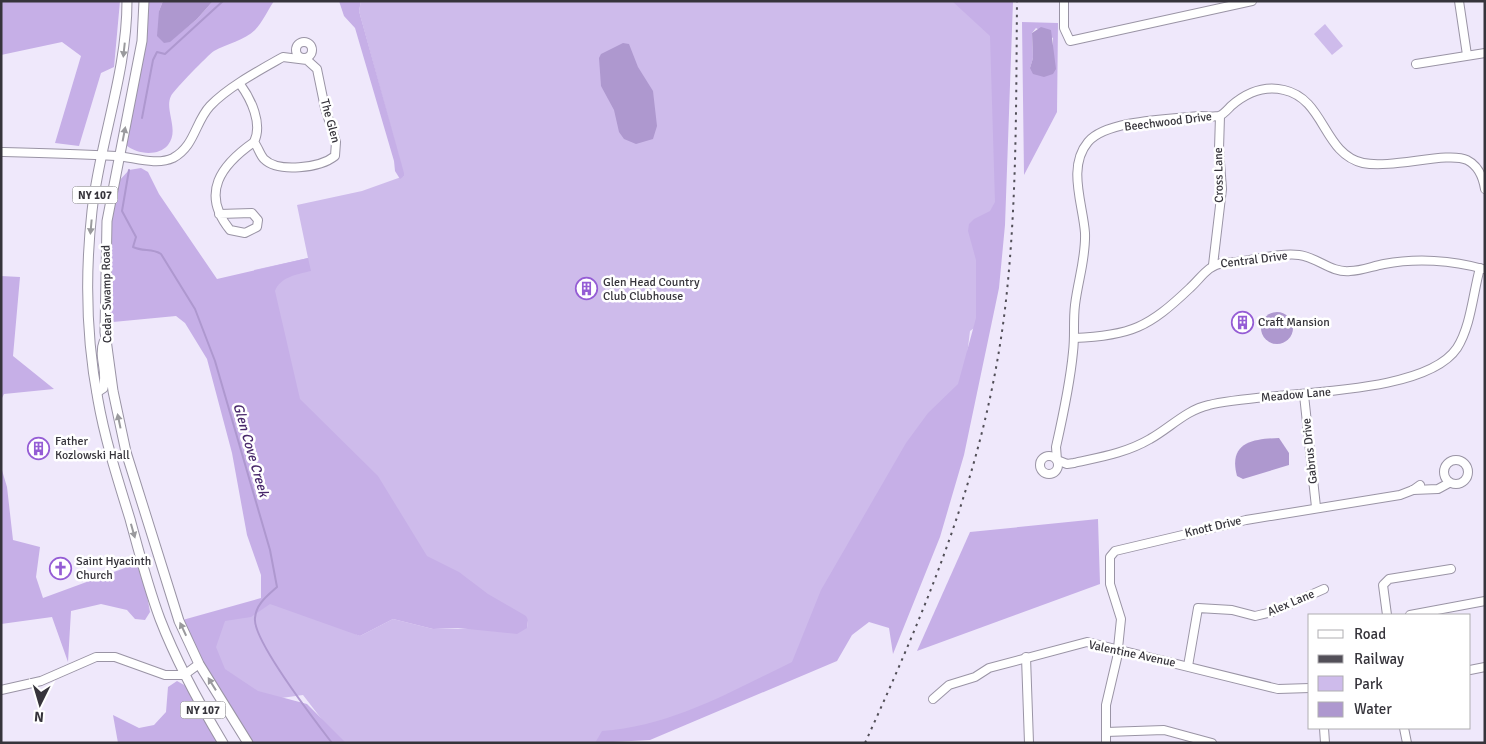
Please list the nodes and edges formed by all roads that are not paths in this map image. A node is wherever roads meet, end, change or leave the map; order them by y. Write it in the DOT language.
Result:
graph roads {
  1 [pos="128,1"];
  2 [pos="144,1"];
  3 [pos="1064,1"];
  4 [pos="1252,1"];
  5 [pos="1459,1"];
  6 [pos="1485,53"];
  7 [pos="1467,55"];
  8 [pos="1416,64"];
  9 [pos="240,84"];
  10 [pos="1220,116"];
  11 [pos="254,142"];
  12 [pos="1,152"];
  13 [pos="102,156"];
  14 [pos="120,157"];
  15 [pos="1485,189"];
  16 [pos="219,214"];
  17 [pos="1213,265"];
  18 [pos="1482,269"];
  19 [pos="106,337"];
  20 [pos="1074,338"];
  21 [pos="96,392"];
  22 [pos="1304,395"];
  23 [pos="1057,460"];
  24 [pos="134,480"];
  25 [pos="1449,483"];
  26 [pos="120,485"];
  27 [pos="1316,507"];
  28 [pos="1451,570"];
  29 [pos="1324,589"];
  30 [pos="1485,601"];
  31 [pos="1387,614"];
  32 [pos="1415,614"];
  33 [pos="1117,649"];
  34 [pos="1026,657"];
  35 [pos="199,664"];
  36 [pos="1188,666"];
  37 [pos="1485,667"];
  38 [pos="1471,670"];
  39 [pos="184,675"];
  40 [pos="1308,688"];
  41 [pos="1,690"];
  42 [pos="933,698"];
  43 [pos="1324,729"];
  44 [pos="1404,729"];
  45 [pos="1106,732"];
  46 [pos="223,741"];
  47 [pos="248,743"];
  48 [pos="1030,743"];
  49 [pos="1106,743"];
  50 [pos="1212,743"];
  51 [pos="1325,743"];
  52 [pos="1407,743"];
  1 -- 13 [label="main road, Cedar Swamp Road / NY 107, one-way"];
  14 -- 2 [label="main road, Cedar Swamp Road / NY 107, one-way"];
  3 -- 4 [label="street"];
  5 -- 7 [label="street"];
  6 -- 7 [label="street"];
  7 -- 8 [label="street"];
  9 -- 11 [label="street"];
  9 -- 11 [label="street, The Glen"];
  9 -- 14 [label="street, The Glen"];
  10 -- 15 [label="street, Beechwood Drive"];
  10 -- 17 [label="street, Cross Lane"];
  10 -- 20 [label="street, Beechwood Drive"];
  11 -- 16 [label="street"];
  12 -- 13 [label="street, The Glen"];
  13 -- 14 [label="street, The Glen"];
  13 -- 21 [label="main road, Cedar Swamp Road / NY 107, one-way"];
  14 -- 19 [label="main road, Cedar Swamp Road / NY 107"];
  16 -- 16 [label="street"];
  17 -- 18 [label="street, Central Drive"];
  17 -- 20 [label="street, Central Drive"];
  18 -- 22 [label="street, Meadow Lane"];
  19 -- 21 [label="main road"];
  24 -- 19 [label="main road, Cedar Swamp Road / NY 107, one-way"];
  20 -- 23 [label="street, Beechwood Drive"];
  21 -- 26 [label="main road, Cedar Swamp Road / NY 107"];
  22 -- 23 [label="street, Meadow Lane"];
  22 -- 27 [label="street, Gabrus Drive"];
  24 -- 26 [label="main road"];
  35 -- 24 [label="main road, Cedar Swamp Road / NY 107, one-way"];
  25 -- 27 [label="street, Knott Drive"];
  26 -- 39 [label="main road, Cedar Swamp Road / NY 107, one-way"];
  27 -- 33 [label="street, Knott Drive"];
  28 -- 31 [label="street"];
  29 -- 36 [label="street, Alex Lane"];
  30 -- 32 [label="street"];
  33 -- 34 [label="street, Valentine Avenue"];
  33 -- 36 [label="street, Valentine Avenue"];
  33 -- 45 [label="street"];
  34 -- 42 [label="street, Valentine Avenue"];
  34 -- 48 [label="street"];
  35 -- 39 [label="street"];
  47 -- 35 [label="main road, Cedar Swamp Road / NY 107, one-way"];
  36 -- 40 [label="street, Valentine Avenue"];
  37 -- 38 [label="street"];
  39 -- 41 [label="street"];
  39 -- 46 [label="main road, Cedar Swamp Road / NY 107"];
  43 -- 51 [label="street"];
  44 -- 52 [label="street"];
  45 -- 49 [label="street"];
  45 -- 50 [label="street"];
}
